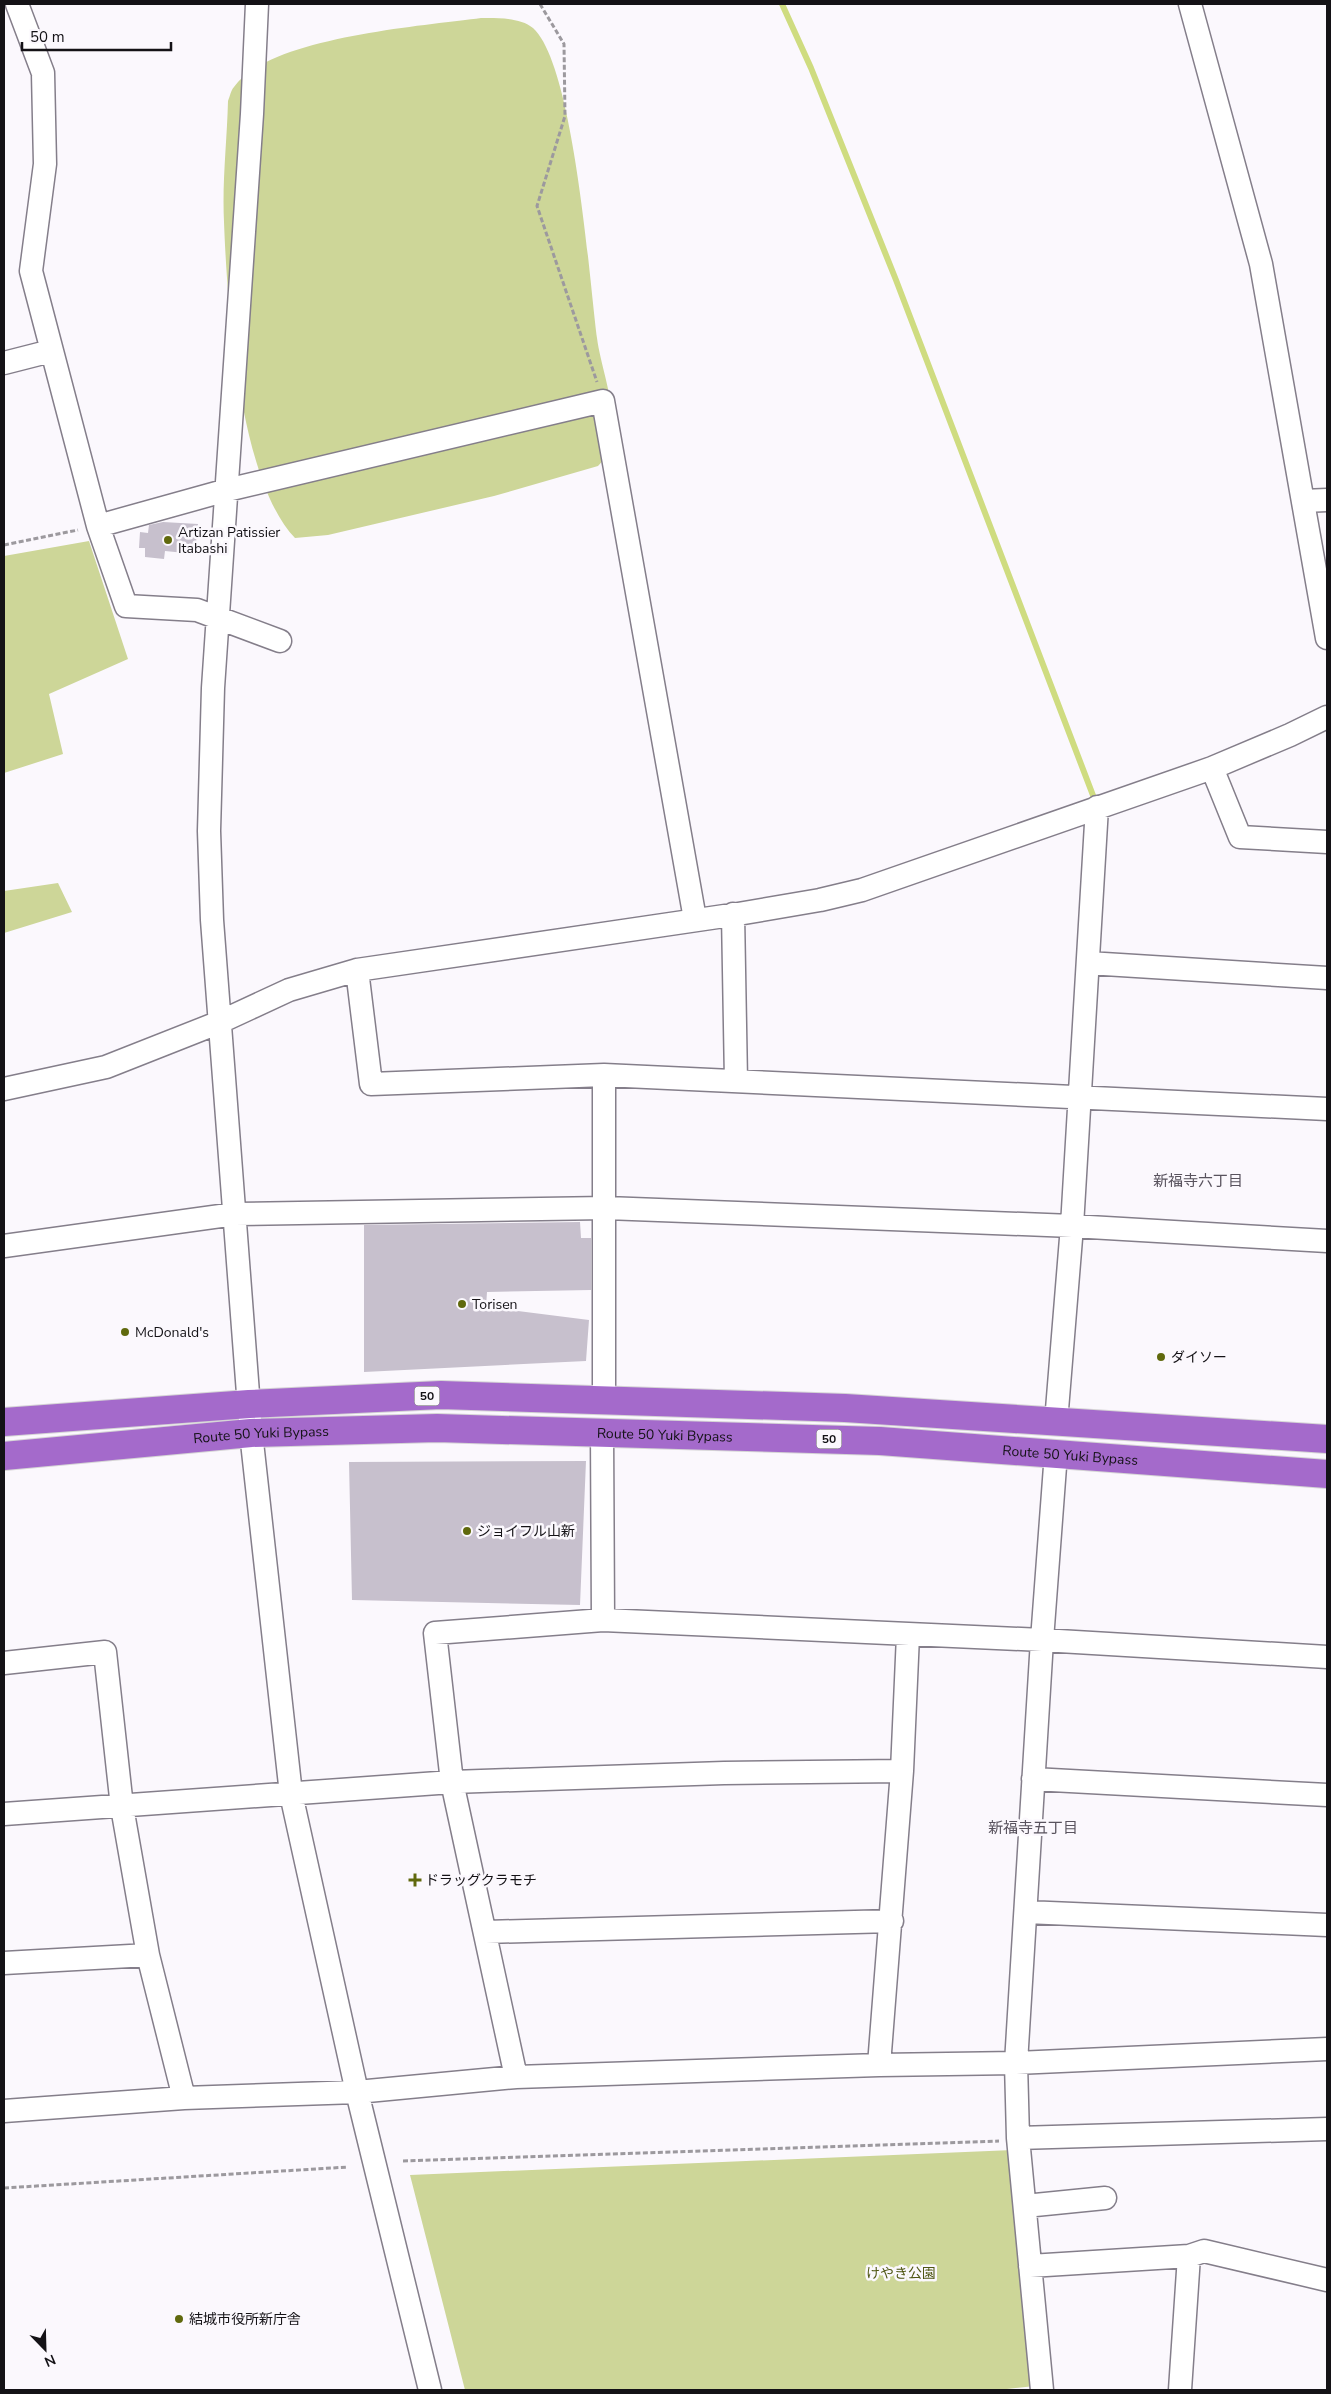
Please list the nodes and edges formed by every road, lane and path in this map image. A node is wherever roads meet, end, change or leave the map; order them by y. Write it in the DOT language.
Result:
graph roads {
  1 [pos="17,4"];
  2 [pos="257,4"];
  3 [pos="540,4"];
  4 [pos="1190,4"];
  5 [pos="51,351"];
  6 [pos="4,363"];
  7 [pos="603,401"];
  8 [pos="227,490"];
  9 [pos="1327,500"];
  10 [pos="1303,502"];
  11 [pos="98,526"];
  12 [pos="4,545"];
  13 [pos="217,618"];
  14 [pos="1327,638"];
  15 [pos="280,640"];
  16 [pos="1327,717"];
  17 [pos="1212,768"];
  18 [pos="1097,807"];
  19 [pos="1327,842"];
  20 [pos="733,914"];
  21 [pos="695,919"];
  22 [pos="1088,963"];
  23 [pos="357,970"];
  24 [pos="1327,978"];
  25 [pos="220,1022"];
  26 [pos="604,1075"];
  27 [pos="736,1081"];
  28 [pos="4,1089"];
  29 [pos="1080,1097"];
  30 [pos="1327,1109"];
  31 [pos="606,1208"];
  32 [pos="235,1214"];
  33 [pos="1072,1226"];
  34 [pos="1327,1241"];
  35 [pos="4,1246"];
  36 [pos="604,1400"];
  37 [pos="249,1404"];
  38 [pos="4,1422"];
  39 [pos="1056,1422"];
  40 [pos="602,1431"];
  41 [pos="251,1433"];
  42 [pos="1327,1440"];
  43 [pos="1056,1453"];
  44 [pos="4,1456"];
  45 [pos="1327,1474"];
  46 [pos="604,1620"];
  47 [pos="908,1636"];
  48 [pos="1042,1640"];
  49 [pos="1327,1656"];
  50 [pos="4,1663"];
  51 [pos="902,1771"];
  52 [pos="1033,1779"];
  53 [pos="452,1782"];
  54 [pos="291,1794"];
  55 [pos="1327,1795"];
  56 [pos="122,1807"];
  57 [pos="4,1814"];
  58 [pos="1026,1912"];
  59 [pos="892,1921"];
  60 [pos="1327,1925"];
  61 [pos="486,1932"];
  62 [pos="148,1955"];
  63 [pos="4,1963"];
  64 [pos="1327,2049"];
  65 [pos="1016,2064"];
  66 [pos="880,2065"];
  67 [pos="516,2077"];
  68 [pos="357,2092"];
  69 [pos="184,2098"];
  70 [pos="4,2111"];
  71 [pos="1327,2129"];
  72 [pos="1013,2139"];
  73 [pos="403,2161"];
  74 [pos="348,2167"];
  75 [pos="4,2188"];
  76 [pos="1105,2198"];
  77 [pos="1025,2206"];
  78 [pos="1189,2256"];
  79 [pos="1030,2266"];
  80 [pos="1327,2280"];
  81 [pos="430,2390"];
  82 [pos="1042,2390"];
  83 [pos="1180,2390"];
  1 -- 5 [label="street"];
  2 -- 8 [label="street"];
  3 -- 7 [label="path"];
  4 -- 10 [label="street"];
  5 -- 6 [label="street"];
  5 -- 11 [label="street"];
  7 -- 8 [label="street"];
  7 -- 21 [label="street"];
  8 -- 11 [label="street"];
  8 -- 13 [label="street"];
  9 -- 10 [label="street"];
  10 -- 14 [label="street"];
  11 -- 12 [label="path"];
  11 -- 13 [label="street"];
  13 -- 15 [label="street"];
  13 -- 25 [label="street"];
  16 -- 17 [label="street"];
  17 -- 18 [label="street"];
  17 -- 19 [label="street"];
  18 -- 20 [label="street"];
  18 -- 22 [label="street"];
  20 -- 21 [label="street"];
  20 -- 27 [label="street"];
  21 -- 23 [label="street"];
  22 -- 24 [label="street"];
  22 -- 29 [label="street"];
  23 -- 25 [label="street"];
  23 -- 26 [label="street"];
  25 -- 28 [label="street"];
  25 -- 32 [label="street"];
  26 -- 27 [label="street"];
  26 -- 31 [label="street"];
  27 -- 29 [label="street"];
  29 -- 30 [label="street"];
  29 -- 33 [label="street"];
  31 -- 32 [label="street"];
  31 -- 33 [label="street"];
  31 -- 36 [label="street"];
  32 -- 35 [label="street"];
  32 -- 37 [label="street"];
  33 -- 34 [label="street"];
  33 -- 39 [label="street"];
  36 -- 37 [label="highway, 50"];
  36 -- 39 [label="highway, 50"];
  37 -- 38 [label="highway, 50"];
  37 -- 41 [label="street"];
  39 -- 42 [label="highway, 50"];
  40 -- 41 [label="highway, Route 50 Yuki Bypass / 50"];
  40 -- 43 [label="highway, Route 50 Yuki Bypass / 50"];
  40 -- 46 [label="street"];
  41 -- 44 [label="highway, Route 50 Yuki Bypass / 50"];
  41 -- 54 [label="street"];
  43 -- 45 [label="highway, Route 50 Yuki Bypass / 50"];
  43 -- 48 [label="street"];
  46 -- 47 [label="street"];
  46 -- 53 [label="street"];
  47 -- 48 [label="street"];
  47 -- 51 [label="street"];
  48 -- 49 [label="street"];
  48 -- 52 [label="street"];
  50 -- 56 [label="street"];
  51 -- 53 [label="street"];
  51 -- 59 [label="street"];
  52 -- 55 [label="street"];
  52 -- 58 [label="street"];
  53 -- 54 [label="street"];
  53 -- 61 [label="street"];
  54 -- 56 [label="street"];
  54 -- 68 [label="street"];
  56 -- 57 [label="street"];
  56 -- 62 [label="street"];
  58 -- 60 [label="street"];
  58 -- 65 [label="street"];
  59 -- 61 [label="street"];
  59 -- 66 [label="street"];
  61 -- 67 [label="street"];
  62 -- 63 [label="street"];
  62 -- 69 [label="street"];
  64 -- 65 [label="street"];
  65 -- 66 [label="street"];
  65 -- 72 [label="street"];
  66 -- 67 [label="street"];
  67 -- 68 [label="street"];
  68 -- 69 [label="street"];
  68 -- 81 [label="street"];
  69 -- 70 [label="street"];
  71 -- 72 [label="street"];
  72 -- 73 [label="path"];
  72 -- 77 [label="street"];
  74 -- 75 [label="path"];
  76 -- 77 [label="street"];
  77 -- 79 [label="street"];
  78 -- 79 [label="street"];
  78 -- 80 [label="street"];
  78 -- 83 [label="street"];
  79 -- 82 [label="street"];
}
